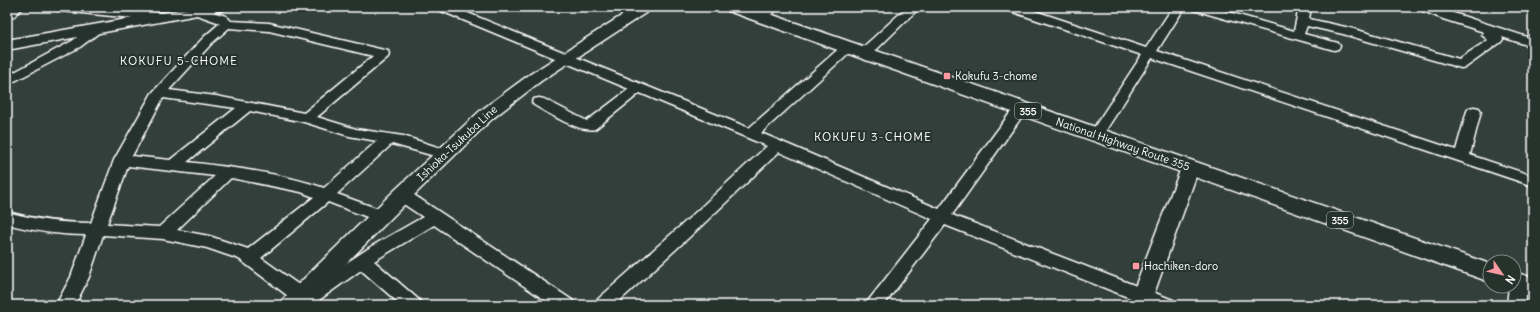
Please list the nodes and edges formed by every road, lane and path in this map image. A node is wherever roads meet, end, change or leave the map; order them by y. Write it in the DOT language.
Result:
graph roads {
  1 [pos="16,7"];
  2 [pos="61,7"];
  3 [pos="220,7"];
  4 [pos="443,7"];
  5 [pos="645,7"];
  6 [pos="734,7"];
  7 [pos="914,7"];
  8 [pos="1011,7"];
  9 [pos="1179,7"];
  10 [pos="1198,7"];
  11 [pos="1305,7"];
  12 [pos="1425,7"];
  13 [pos="200,9"];
  14 [pos="767,12"];
  15 [pos="7,13"];
  16 [pos="163,17"];
  17 [pos="1303,22"];
  18 [pos="226,24"];
  19 [pos="96,28"];
  20 [pos="1492,30"];
  21 [pos="1298,36"];
  22 [pos="1533,43"];
  23 [pos="7,45"];
  24 [pos="1334,46"];
  25 [pos="856,50"];
  26 [pos="1148,53"];
  27 [pos="566,58"];
  28 [pos="7,81"];
  29 [pos="640,87"];
  30 [pos="159,93"];
  31 [pos="538,102"];
  32 [pos="247,106"];
  33 [pos="1021,108"];
  34 [pos="1474,111"];
  35 [pos="307,118"];
  36 [pos="751,134"];
  37 [pos="1096,135"];
  38 [pos="390,138"];
  39 [pos="777,145"];
  40 [pos="445,154"];
  41 [pos="1462,157"];
  42 [pos="122,160"];
  43 [pos="174,165"];
  44 [pos="1190,168"];
  45 [pos="228,172"];
  46 [pos="1533,181"];
  47 [pos="326,195"];
  48 [pos="402,195"];
  49 [pos="381,216"];
  50 [pos="435,217"];
  51 [pos="942,217"];
  52 [pos="7,218"];
  53 [pos="98,228"];
  54 [pos="163,233"];
  55 [pos="249,258"];
  56 [pos="362,261"];
  57 [pos="1482,270"];
  58 [pos="1141,300"];
  59 [pos="299,302"];
  60 [pos="65,305"];
  61 [pos="413,305"];
  62 [pos="566,305"];
  63 [pos="603,305"];
  64 [pos="874,305"];
  65 [pos="1167,305"];
  1 -- 15 [label="highway"];
  2 -- 16 [label="street"];
  3 -- 13 [label="main road"];
  4 -- 27 [label="street"];
  5 -- 27 [label="main road, Ishioka-Tsukuba Line"];
  6 -- 14 [label="highway, National Highway Route 355 / 355"];
  7 -- 25 [label="street"];
  8 -- 26 [label="street"];
  9 -- 26 [label="street"];
  10 -- 21 [label="street"];
  11 -- 17 [label="street"];
  12 -- 20 [label="street"];
  13 -- 16 [label="main road"];
  13 -- 18 [label="street"];
  14 -- 25 [label="highway, National Highway Route 355 / 355"];
  16 -- 19 [label="main road"];
  17 -- 20 [label="street"];
  17 -- 21 [label="street"];
  18 -- 30 [label="street"];
  18 -- 35 [label="street"];
  19 -- 23 [label="main road"];
  19 -- 28 [label="street"];
  20 -- 22 [label="street"];
  21 -- 24 [label="street"];
  25 -- 33 [label="highway, National Highway Route 355 / 355"];
  25 -- 36 [label="street"];
  26 -- 37 [label="street"];
  26 -- 41 [label="street"];
  27 -- 29 [label="street"];
  27 -- 40 [label="main road, Ishioka-Tsukuba Line"];
  29 -- 31 [label="street"];
  29 -- 36 [label="street"];
  30 -- 32 [label="street"];
  30 -- 42 [label="street"];
  32 -- 35 [label="street"];
  32 -- 43 [label="street"];
  33 -- 37 [label="highway, National Highway Route 355 / 355"];
  33 -- 51 [label="street"];
  34 -- 41 [label="street"];
  35 -- 38 [label="street"];
  36 -- 39 [label="street"];
  37 -- 44 [label="highway, National Highway Route 355 / 355"];
  38 -- 40 [label="street"];
  38 -- 47 [label="street"];
  39 -- 51 [label="street"];
  39 -- 63 [label="street"];
  40 -- 48 [label="main road, Ishioka-Tsukuba Line"];
  41 -- 46 [label="street"];
  42 -- 43 [label="street"];
  42 -- 53 [label="street"];
  43 -- 45 [label="street"];
  44 -- 57 [label="highway, National Highway Route 355 / 355"];
  44 -- 58 [label="main road"];
  45 -- 47 [label="street"];
  45 -- 54 [label="street"];
  47 -- 49 [label="street"];
  47 -- 55 [label="street"];
  48 -- 49 [label="main road, Ishioka-Tsukuba Line"];
  48 -- 50 [label="street"];
  49 -- 59 [label="main road, Ishioka-Tsukuba Line"];
  50 -- 56 [label="street"];
  50 -- 62 [label="street"];
  51 -- 58 [label="street"];
  51 -- 64 [label="street"];
  52 -- 53 [label="street"];
  53 -- 54 [label="street"];
  53 -- 60 [label="street"];
  54 -- 55 [label="street"];
  55 -- 59 [label="street"];
  56 -- 59 [label="street"];
  56 -- 61 [label="street"];
  58 -- 65 [label="street"];
}
